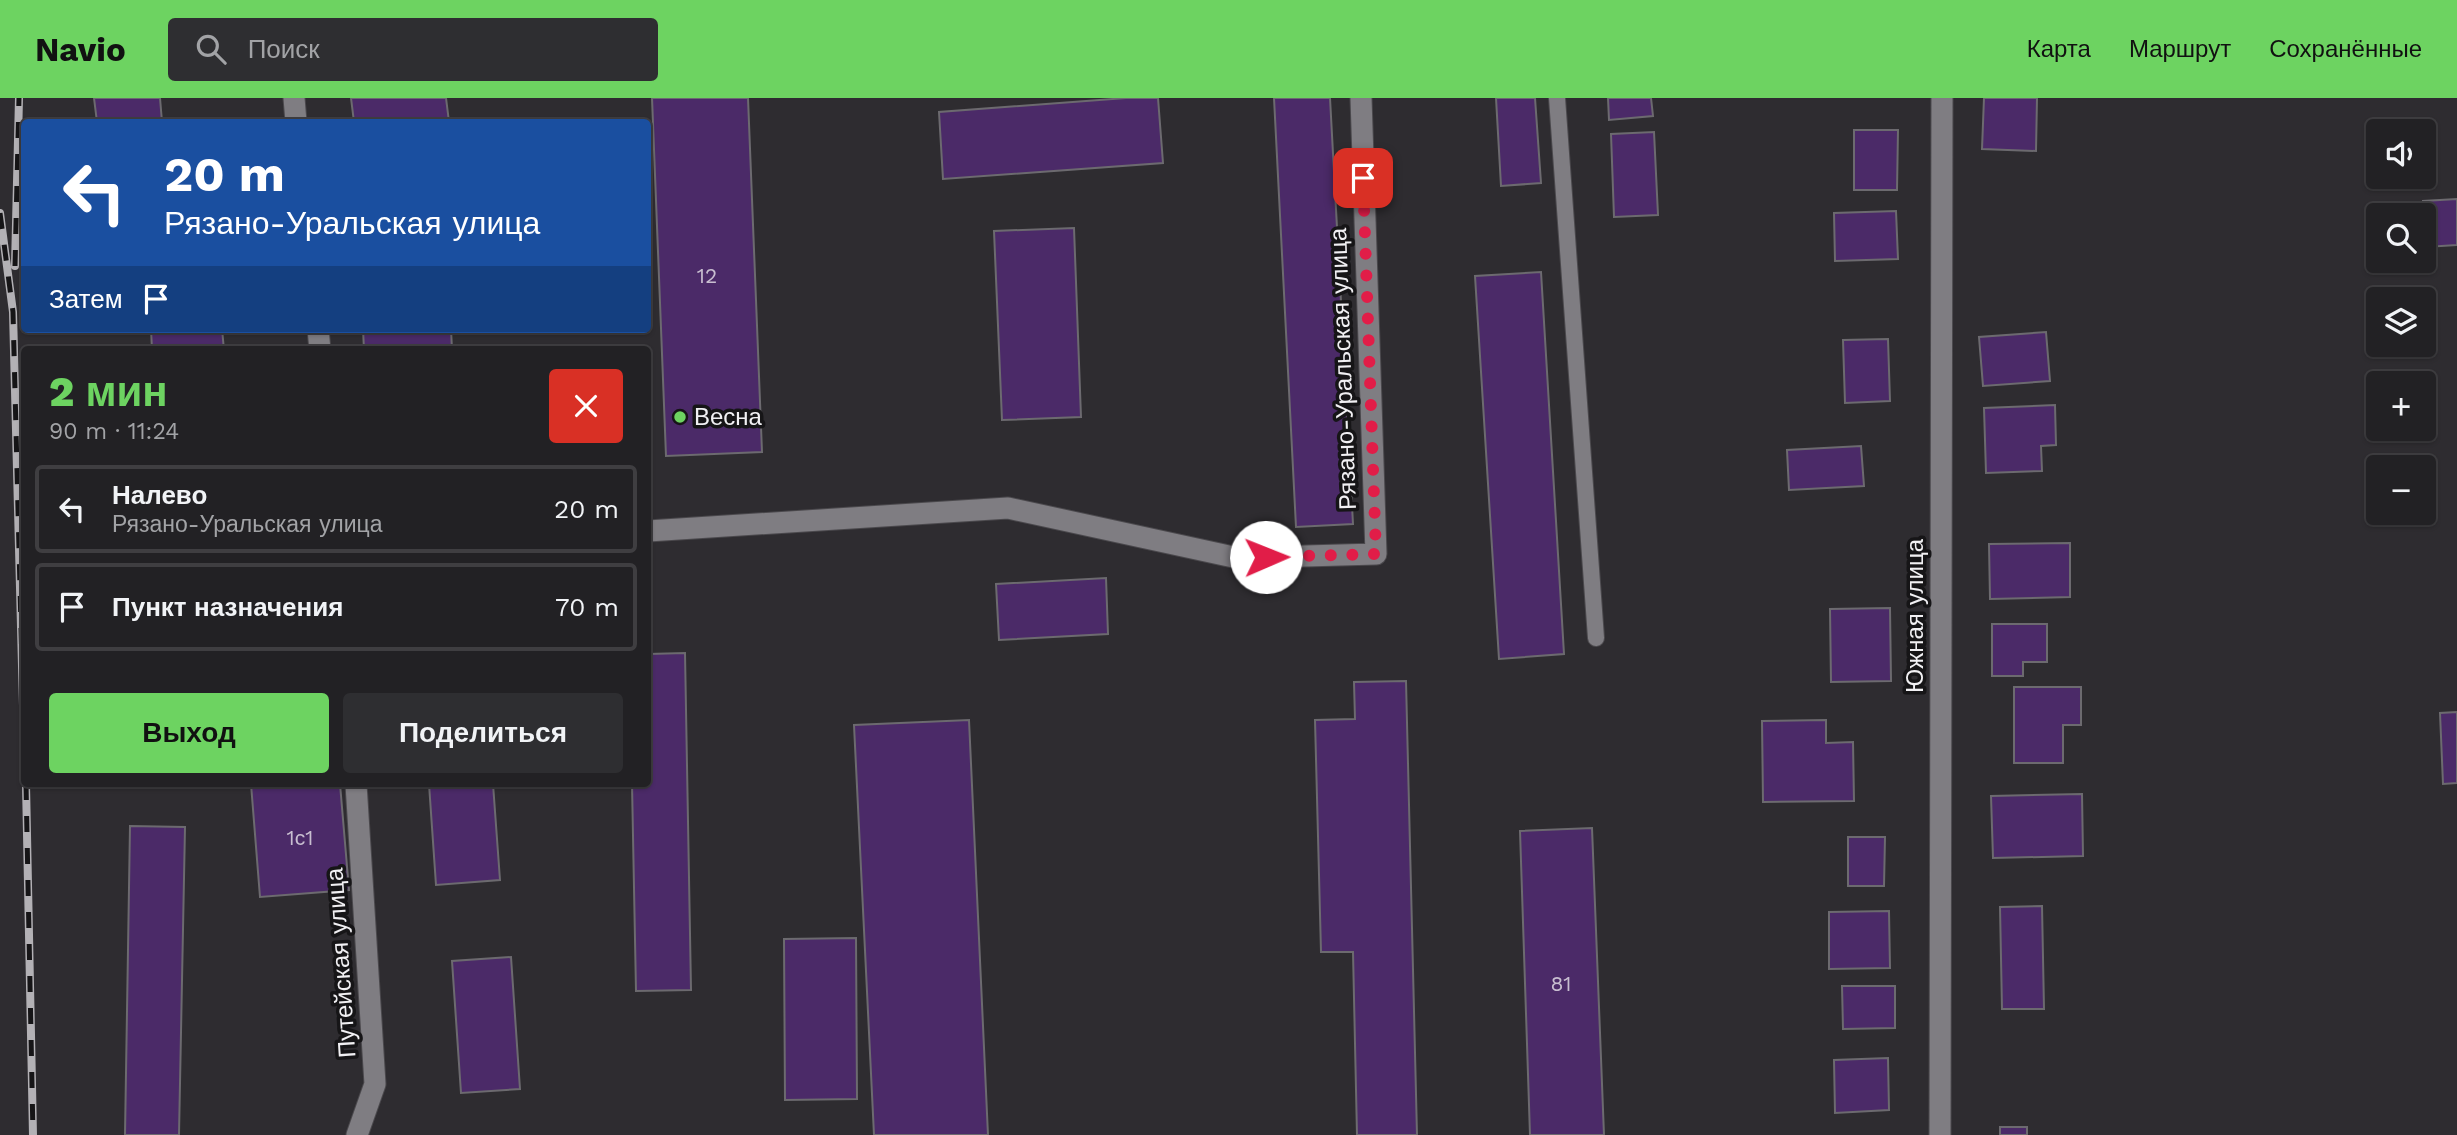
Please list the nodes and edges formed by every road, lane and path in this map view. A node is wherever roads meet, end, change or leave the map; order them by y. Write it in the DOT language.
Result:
graph roads {
  1 [pos="294,98"];
  2 [pos="1360,98"];
  3 [pos="1557,98"];
  4 [pos="1942,98"];
  5 [pos="296,119"];
  6 [pos="651,531"];
  7 [pos="1596,638"];
  8 [pos="356,787"];
  9 [pos="357,1135"];
  10 [pos="1940,1135"];
  1 -- 5 [label="street"];
  2 -- 6 [label="street, Рязано-Уральская улица"];
  3 -- 7 [label="lane"];
  4 -- 10 [label="street, Южная улица"];
  8 -- 9 [label="street, Путейская улица"];
}
